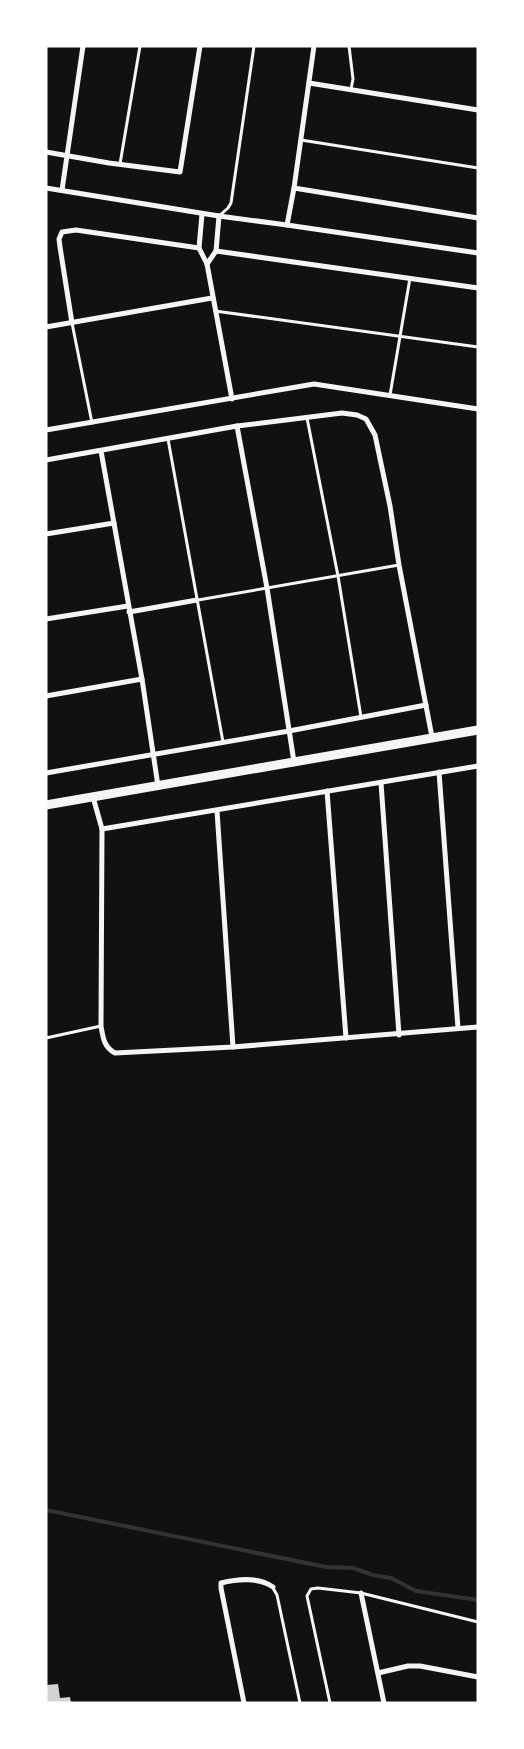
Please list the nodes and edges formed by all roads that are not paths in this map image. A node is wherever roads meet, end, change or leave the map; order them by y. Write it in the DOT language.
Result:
graph roads {
  1 [pos="83,46"];
  2 [pos="140,46"];
  3 [pos="200,46"];
  4 [pos="254,46"];
  5 [pos="314,46"];
  6 [pos="349,46"];
  7 [pos="309,83"];
  8 [pos="351,89"];
  9 [pos="478,110"];
  10 [pos="301,140"];
  11 [pos="46,152"];
  12 [pos="67,156"];
  13 [pos="120,164"];
  14 [pos="478,168"];
  15 [pos="46,188"];
  16 [pos="294,188"];
  17 [pos="62,190"];
  18 [pos="202,214"];
  19 [pos="219,216"];
  20 [pos="478,218"];
  21 [pos="287,225"];
  22 [pos="199,248"];
  23 [pos="216,251"];
  24 [pos="478,253"];
  25 [pos="207,264"];
  26 [pos="410,278"];
  27 [pos="478,288"];
  28 [pos="212,298"];
  29 [pos="214,311"];
  30 [pos="72,323"];
  31 [pos="46,327"];
  32 [pos="400,337"];
  33 [pos="478,347"];
  34 [pos="390,395"];
  35 [pos="232,398"];
  36 [pos="478,409"];
  37 [pos="307,418"];
  38 [pos="92,423"];
  39 [pos="237,426"];
  40 [pos="46,430"];
  41 [pos="168,439"];
  42 [pos="101,451"];
  43 [pos="46,460"];
  44 [pos="114,523"];
  45 [pos="46,534"];
  46 [pos="399,565"];
  47 [pos="338,576"];
  48 [pos="267,588"];
  49 [pos="197,600"];
  50 [pos="128,606"];
  51 [pos="129,612"];
  52 [pos="46,619"];
  53 [pos="142,679"];
  54 [pos="46,696"];
  55 [pos="426,705"];
  56 [pos="361,717"];
  57 [pos="478,730"];
  58 [pos="289,731"];
  59 [pos="432,738"];
  60 [pos="224,743"];
  61 [pos="152,755"];
  62 [pos="294,762"];
  63 [pos="478,766"];
  64 [pos="439,772"];
  65 [pos="46,774"];
  66 [pos="381,783"];
  67 [pos="158,787"];
  68 [pos="327,791"];
  69 [pos="93,797"];
  70 [pos="46,805"];
  71 [pos="217,810"];
  72 [pos="102,829"];
  73 [pos="102,1026"];
  74 [pos="478,1027"];
  75 [pos="458,1028"];
  76 [pos="399,1034"];
  77 [pos="46,1038"];
  78 [pos="346,1038"];
  79 [pos="234,1047"];
  80 [pos="273,1587"];
  81 [pos="361,1593"];
  82 [pos="478,1622"];
  83 [pos="378,1673"];
  84 [pos="478,1677"];
  85 [pos="244,1703"];
  86 [pos="300,1703"];
  87 [pos="330,1703"];
  88 [pos="384,1703"];
  1 -- 12 [label="street"];
  2 -- 13 [label="lane"];
  3 -- 13 [label="street"];
  4 -- 19 [label="lane"];
  5 -- 7 [label="street"];
  6 -- 8 [label="lane"];
  7 -- 8 [label="street"];
  7 -- 10 [label="street"];
  8 -- 9 [label="street"];
  10 -- 14 [label="lane"];
  10 -- 16 [label="street"];
  11 -- 12 [label="street"];
  12 -- 13 [label="street"];
  12 -- 17 [label="street"];
  15 -- 17 [label="street"];
  16 -- 20 [label="street"];
  16 -- 21 [label="street"];
  17 -- 18 [label="street"];
  18 -- 19 [label="street"];
  18 -- 22 [label="street"];
  19 -- 21 [label="street"];
  19 -- 23 [label="street"];
  21 -- 24 [label="street"];
  22 -- 25 [label="street"];
  22 -- 30 [label="street"];
  23 -- 25 [label="street"];
  23 -- 26 [label="street"];
  25 -- 28 [label="street"];
  26 -- 27 [label="street"];
  26 -- 32 [label="lane"];
  28 -- 29 [label="street"];
  28 -- 30 [label="street"];
  29 -- 32 [label="lane"];
  29 -- 35 [label="street"];
  30 -- 31 [label="street"];
  30 -- 38 [label="lane"];
  32 -- 33 [label="lane"];
  32 -- 34 [label="lane"];
  34 -- 35 [label="street"];
  34 -- 36 [label="street"];
  35 -- 38 [label="street"];
  37 -- 39 [label="street"];
  37 -- 46 [label="street"];
  37 -- 47 [label="lane"];
  38 -- 40 [label="street"];
  39 -- 41 [label="street"];
  39 -- 48 [label="street"];
  41 -- 42 [label="street"];
  41 -- 49 [label="lane"];
  42 -- 43 [label="street"];
  42 -- 44 [label="street"];
  44 -- 45 [label="street"];
  44 -- 50 [label="street"];
  46 -- 47 [label="lane"];
  46 -- 55 [label="street"];
  47 -- 48 [label="lane"];
  47 -- 56 [label="lane"];
  48 -- 49 [label="lane"];
  48 -- 58 [label="street"];
  49 -- 51 [label="street"];
  49 -- 60 [label="lane"];
  50 -- 51 [label="street"];
  50 -- 52 [label="street"];
  51 -- 53 [label="street"];
  53 -- 54 [label="street"];
  53 -- 61 [label="street"];
  55 -- 56 [label="street"];
  55 -- 59 [label="street"];
  56 -- 58 [label="street"];
  57 -- 59 [label="street"];
  58 -- 60 [label="street"];
  58 -- 62 [label="street"];
  59 -- 62 [label="street"];
  60 -- 61 [label="street"];
  61 -- 65 [label="street"];
  61 -- 67 [label="street"];
  62 -- 67 [label="street"];
  63 -- 64 [label="street"];
  64 -- 66 [label="street"];
  64 -- 75 [label="street"];
  66 -- 68 [label="street"];
  66 -- 76 [label="street"];
  67 -- 69 [label="street"];
  68 -- 71 [label="street"];
  68 -- 78 [label="street"];
  69 -- 70 [label="street"];
  69 -- 72 [label="street"];
  71 -- 72 [label="street"];
  71 -- 79 [label="street"];
  72 -- 73 [label="street"];
  73 -- 77 [label="lane"];
  73 -- 79 [label="street"];
  74 -- 75 [label="street"];
  75 -- 76 [label="street"];
  76 -- 78 [label="street"];
  78 -- 79 [label="street"];
  80 -- 85 [label="street"];
  80 -- 86 [label="lane"];
  81 -- 82 [label="lane"];
  81 -- 83 [label="street"];
  81 -- 87 [label="lane"];
  83 -- 84 [label="street"];
  83 -- 88 [label="street"];
}
